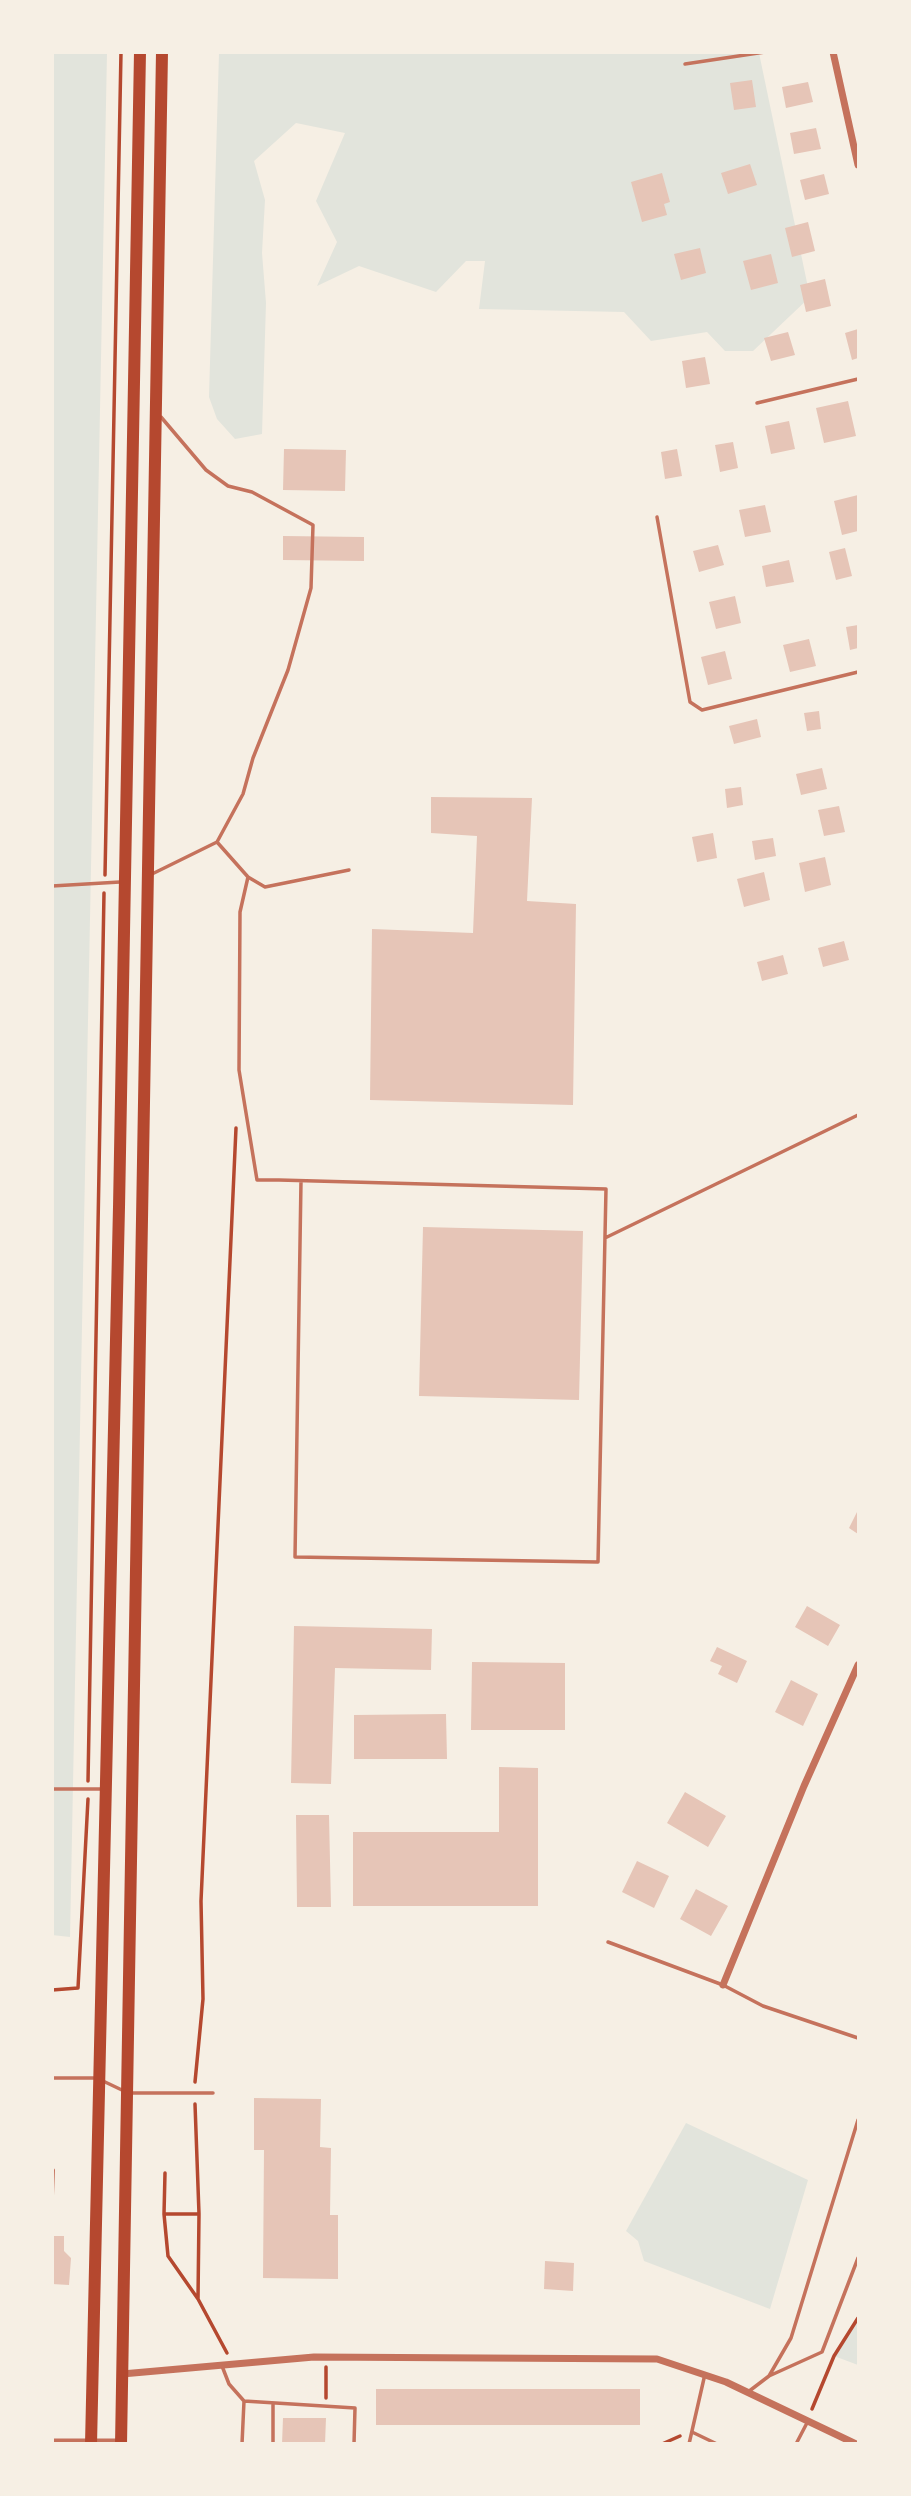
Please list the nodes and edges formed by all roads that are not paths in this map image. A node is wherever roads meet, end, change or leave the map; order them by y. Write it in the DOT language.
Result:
graph roads {
  1 [pos="140,52"];
  2 [pos="162,52"];
  3 [pos="765,52"];
  4 [pos="833,52"];
  5 [pos="685,64"];
  6 [pos="859,165"];
  7 [pos="859,379"];
  8 [pos="757,403"];
  9 [pos="155,410"];
  10 [pos="657,517"];
  11 [pos="859,671"];
  12 [pos="218,842"];
  13 [pos="349,870"];
  14 [pos="148,876"];
  15 [pos="248,877"];
  16 [pos="125,882"];
  17 [pos="52,886"];
  18 [pos="859,1115"];
  19 [pos="301,1181"];
  20 [pos="605,1239"];
  21 [pos="859,1665"];
  22 [pos="52,1789"];
  23 [pos="105,1789"];
  24 [pos="608,1942"];
  25 [pos="723,1985"];
  26 [pos="859,2038"];
  27 [pos="52,2078"];
  28 [pos="97,2078"];
  29 [pos="127,2092"];
  30 [pos="213,2093"];
  31 [pos="859,2120"];
  32 [pos="859,2258"];
  33 [pos="221,2364"];
  34 [pos="122,2374"];
  35 [pos="705,2374"];
  36 [pos="769,2376"];
  37 [pos="748,2392"];
  38 [pos="244,2401"];
  39 [pos="274,2405"];
  40 [pos="808,2421"];
  41 [pos="692,2432"];
  42 [pos="52,2442"];
  43 [pos="91,2443"];
  44 [pos="121,2443"];
  45 [pos="242,2444"];
  46 [pos="272,2444"];
  47 [pos="354,2444"];
  48 [pos="689,2444"];
  49 [pos="717,2444"];
  50 [pos="796,2444"];
  51 [pos="856,2444"];
  1 -- 16 [label="highway"];
  2 -- 9 [label="highway"];
  3 -- 5 [label="lane"];
  4 -- 6 [label="street"];
  7 -- 8 [label="lane"];
  9 -- 12 [label="lane"];
  9 -- 14 [label="highway"];
  10 -- 11 [label="lane"];
  12 -- 14 [label="lane"];
  12 -- 15 [label="lane"];
  13 -- 15 [label="lane"];
  14 -- 29 [label="highway"];
  15 -- 19 [label="lane"];
  16 -- 17 [label="lane"];
  16 -- 23 [label="highway"];
  18 -- 20 [label="lane"];
  19 -- 20 [label="lane"];
  19 -- 20 [label="lane"];
  21 -- 25 [label="street"];
  22 -- 23 [label="lane"];
  23 -- 28 [label="highway"];
  24 -- 25 [label="lane"];
  25 -- 26 [label="lane"];
  27 -- 28 [label="lane"];
  28 -- 29 [label="lane"];
  28 -- 43 [label="highway"];
  29 -- 30 [label="lane"];
  29 -- 34 [label="highway"];
  31 -- 36 [label="lane"];
  32 -- 36 [label="lane"];
  33 -- 34 [label="street"];
  33 -- 35 [label="street"];
  33 -- 38 [label="lane"];
  34 -- 44 [label="highway"];
  35 -- 37 [label="street"];
  35 -- 41 [label="lane"];
  36 -- 37 [label="lane"];
  37 -- 40 [label="street"];
  38 -- 39 [label="lane"];
  38 -- 45 [label="lane"];
  39 -- 46 [label="lane"];
  39 -- 47 [label="lane"];
  40 -- 50 [label="lane"];
  40 -- 51 [label="street"];
  41 -- 48 [label="lane"];
  41 -- 49 [label="lane"];
  42 -- 43 [label="street"];
  43 -- 44 [label="street"];
}
